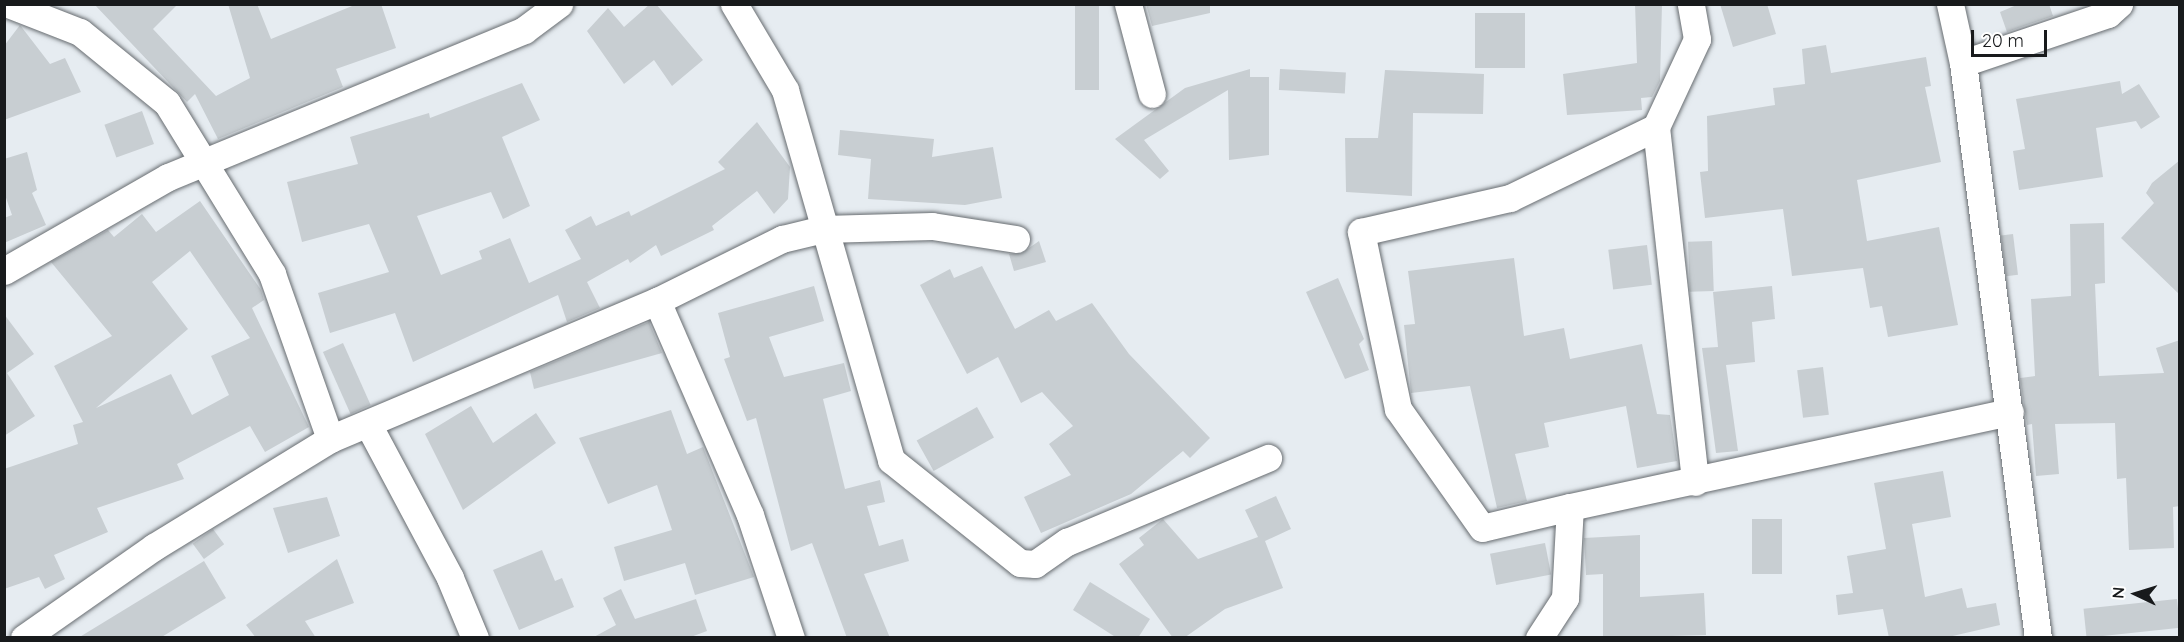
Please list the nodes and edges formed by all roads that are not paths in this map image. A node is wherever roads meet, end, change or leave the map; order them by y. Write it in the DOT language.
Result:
graph roads {
  1 [pos="8,4"];
  2 [pos="559,4"];
  3 [pos="734,4"];
  4 [pos="1128,4"];
  5 [pos="1691,4"];
  6 [pos="1950,4"];
  7 [pos="2120,4"];
  8 [pos="1963,63"];
  9 [pos="1152,94"];
  10 [pos="1656,127"];
  11 [pos="206,165"];
  12 [pos="823,229"];
  13 [pos="1016,239"];
  14 [pos="4,271"];
  15 [pos="657,301"];
  16 [pos="2010,412"];
  17 [pos="369,426"];
  18 [pos="330,439"];
  19 [pos="1268,458"];
  20 [pos="1695,482"];
  21 [pos="1570,507"];
  22 [pos="24,638"];
  23 [pos="474,638"];
  24 [pos="791,638"];
  25 [pos="1539,638"];
  26 [pos="2038,638"];
  1 -- 11 [label="street"];
  2 -- 11 [label="street"];
  3 -- 12 [label="street"];
  4 -- 9 [label="street"];
  5 -- 10 [label="street"];
  6 -- 8 [label="street"];
  7 -- 8 [label="street"];
  8 -- 16 [label="street"];
  10 -- 20 [label="street"];
  10 -- 21 [label="street"];
  11 -- 14 [label="street"];
  11 -- 18 [label="street"];
  12 -- 13 [label="street"];
  12 -- 15 [label="street"];
  12 -- 19 [label="street"];
  15 -- 17 [label="street"];
  15 -- 24 [label="street"];
  16 -- 20 [label="street"];
  16 -- 26 [label="street"];
  17 -- 18 [label="street"];
  17 -- 23 [label="street"];
  18 -- 22 [label="street"];
  20 -- 21 [label="street"];
  21 -- 25 [label="street"];
}
